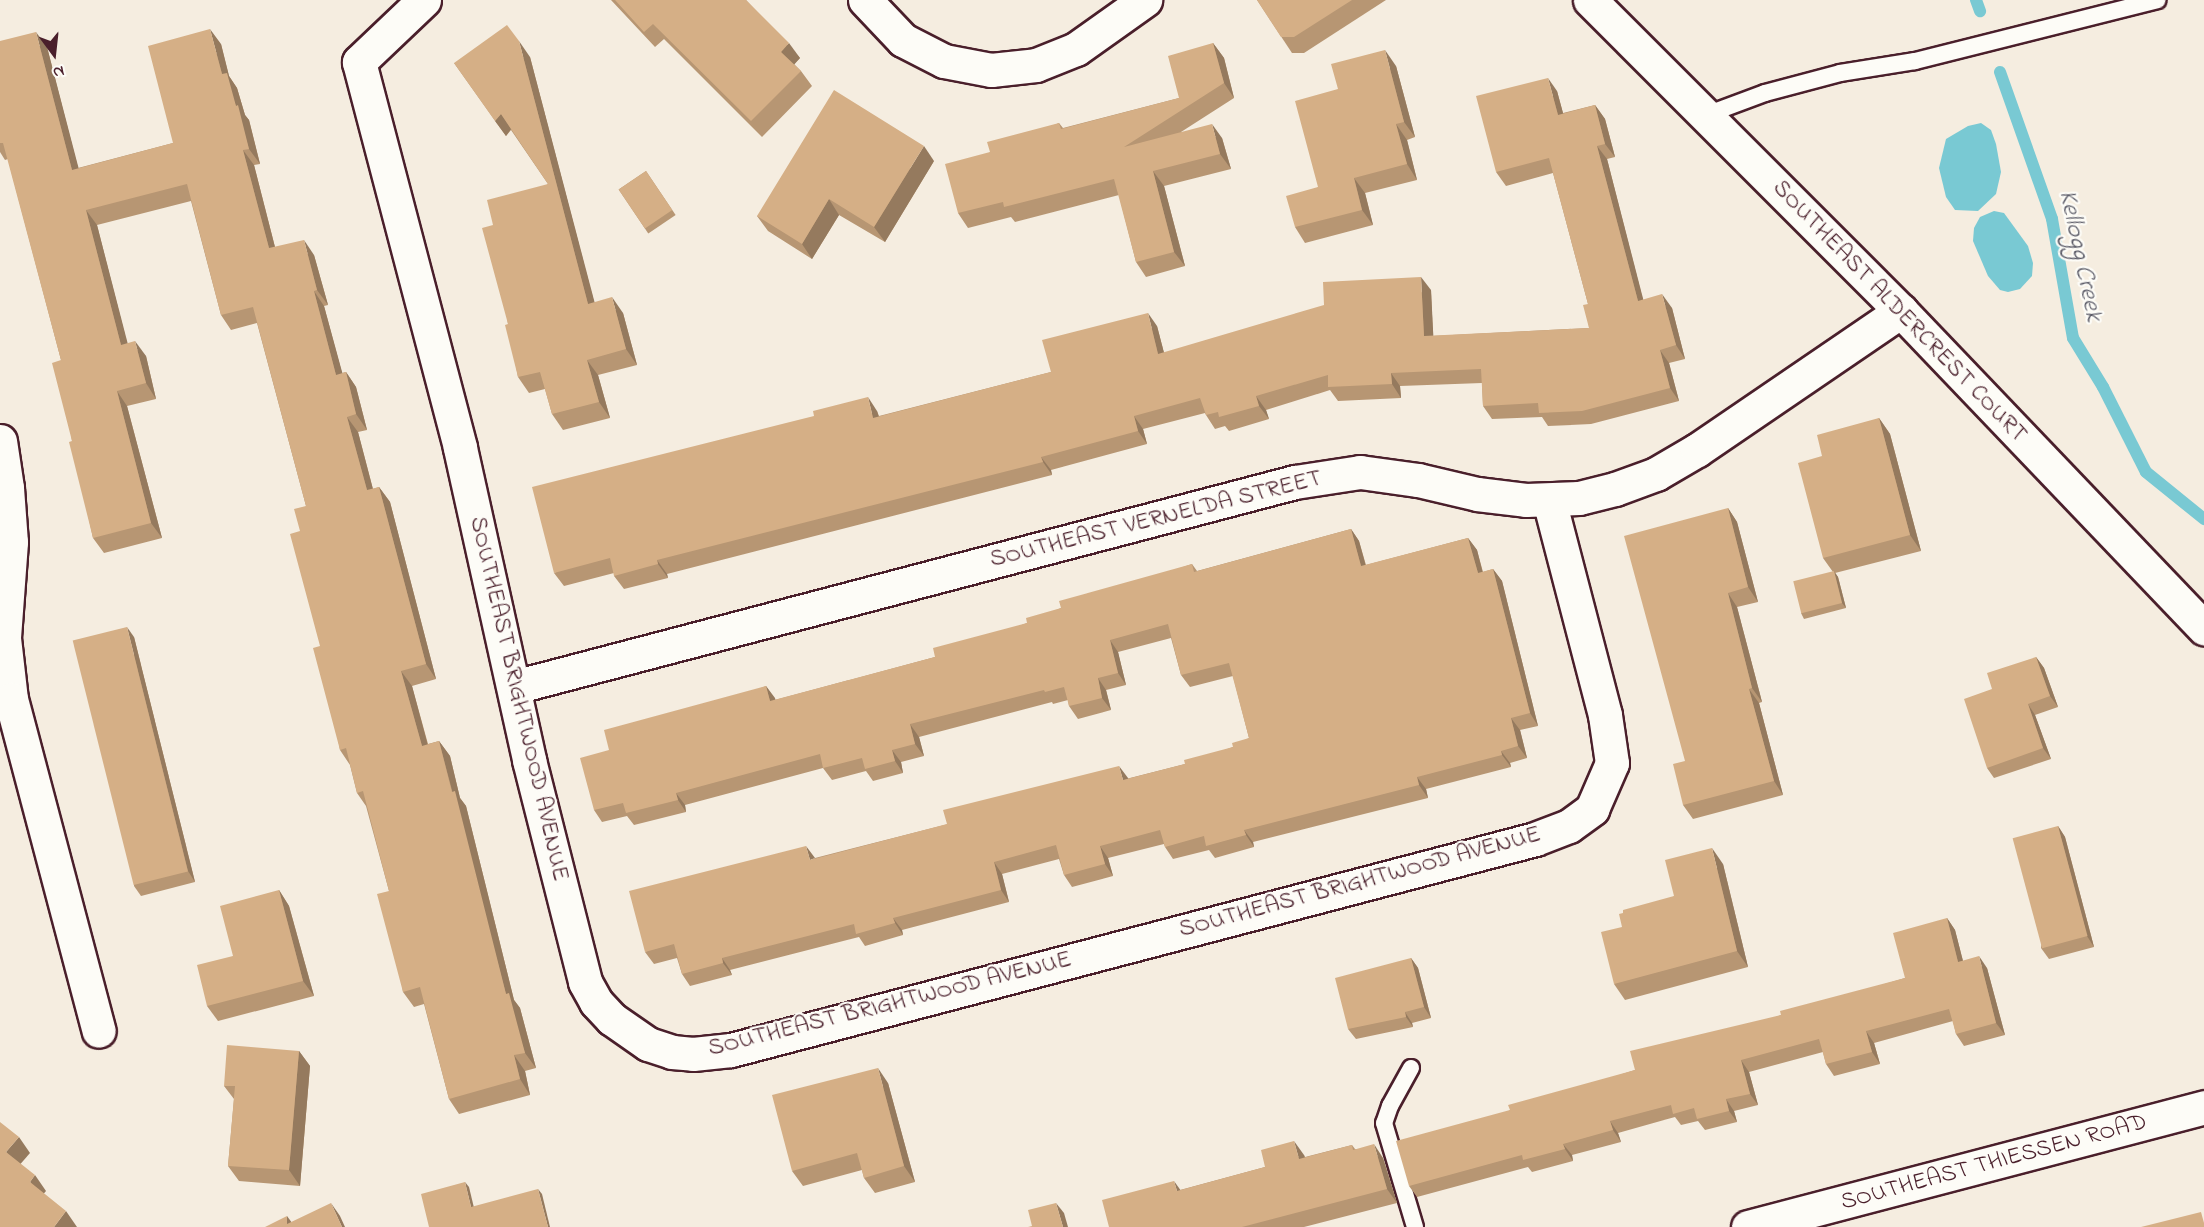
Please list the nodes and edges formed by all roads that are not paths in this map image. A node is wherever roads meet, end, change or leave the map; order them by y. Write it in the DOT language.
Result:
graph roads {
  1 [pos="424,0"];
  2 [pos="865,0"];
  3 [pos="1145,0"];
  4 [pos="1590,0"];
  5 [pos="2157,0"];
  6 [pos="1706,115"];
  7 [pos="1901,311"];
  8 [pos="0,441"];
  9 [pos="1549,500"];
  10 [pos="5,544"];
  11 [pos="2204,628"];
  12 [pos="514,687"];
  13 [pos="99,1031"];
  14 [pos="1411,1068"];
  15 [pos="2204,1107"];
  16 [pos="1805,1220"];
  17 [pos="1415,1227"];
  18 [pos="1748,1227"];
  1 -- 12 [label="street, SOUTHEAST BRIGHTWOOD AVENUE"];
  2 -- 3 [label="street"];
  4 -- 6 [label="street, SOUTHEAST ALDERCREST COURT"];
  5 -- 6 [label="lane"];
  6 -- 7 [label="street, SOUTHEAST ALDERCREST COURT"];
  7 -- 9 [label="street, SOUTHEAST VERNELDA STREET"];
  7 -- 11 [label="street, SOUTHEAST ALDERCREST COURT"];
  8 -- 10 [label="street"];
  9 -- 12 [label="street, SOUTHEAST VERNELDA STREET"];
  9 -- 12 [label="street, SOUTHEAST BRIGHTWOOD AVENUE"];
  10 -- 13 [label="street"];
  14 -- 17 [label="lane"];
  15 -- 16 [label="street, SOUTHEAST THIESSEN ROAD"];
  16 -- 18 [label="street, SOUTHEAST THIESSEN ROAD"];
}
